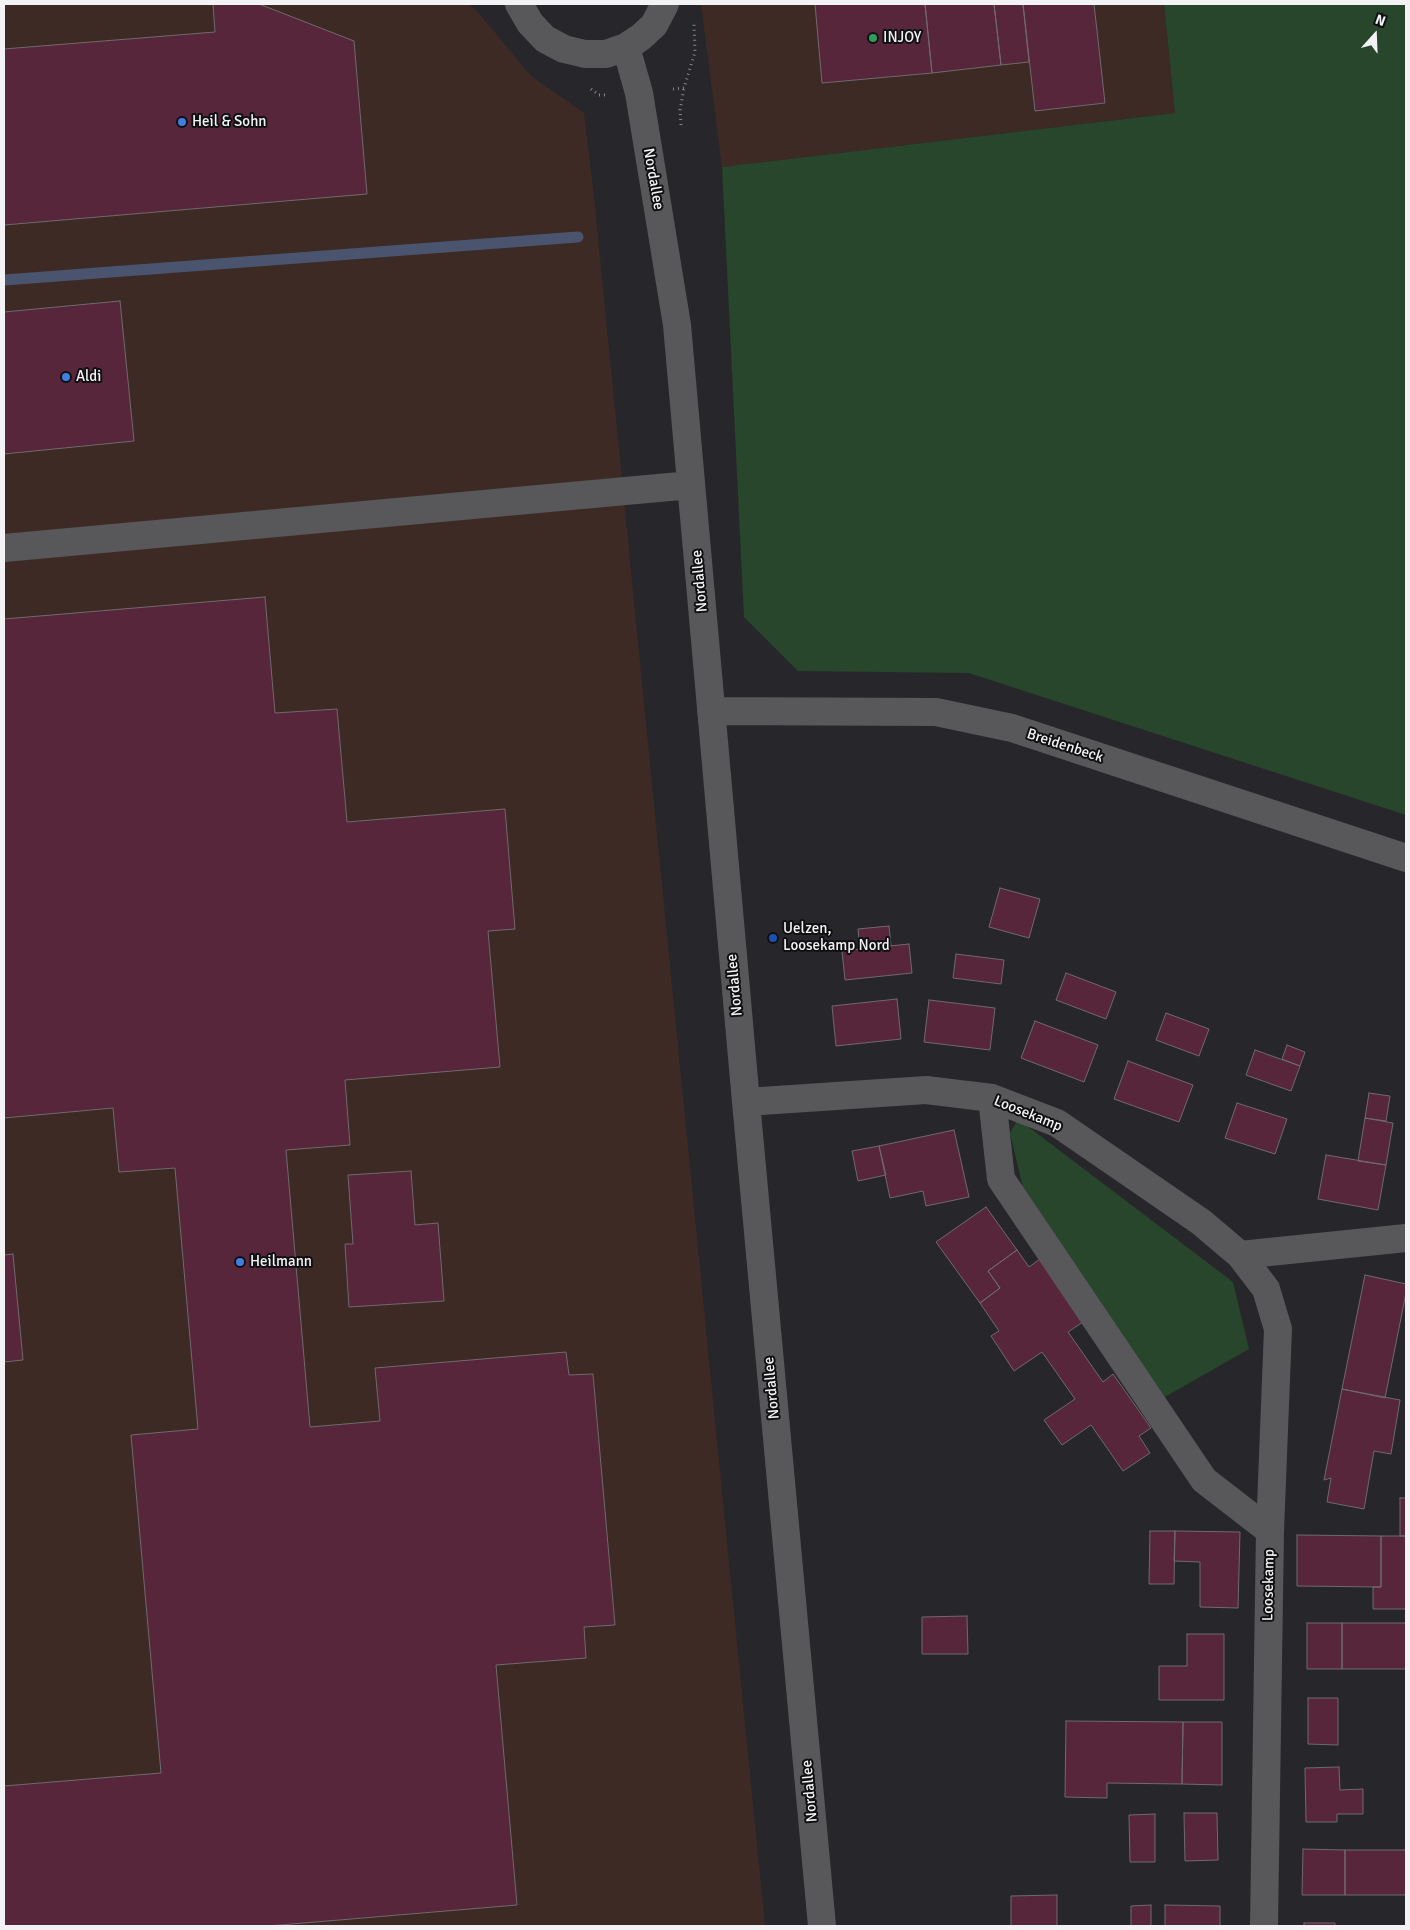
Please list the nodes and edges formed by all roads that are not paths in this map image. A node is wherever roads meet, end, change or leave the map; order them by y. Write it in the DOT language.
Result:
graph roads {
  1 [pos="519,4"];
  2 [pos="665,4"];
  3 [pos="626,47"];
  4 [pos="691,485"];
  5 [pos="4,548"];
  6 [pos="711,711"];
  7 [pos="1406,858"];
  8 [pos="992,1098"];
  9 [pos="746,1102"];
  10 [pos="1406,1238"];
  11 [pos="1240,1255"];
  12 [pos="1270,1531"];
  13 [pos="822,1926"];
  14 [pos="1264,1926"];
  1 -- 3 [label="street"];
  2 -- 3 [label="street"];
  3 -- 4 [label="street, Nordallee"];
  4 -- 5 [label="street"];
  4 -- 6 [label="street, Nordallee"];
  6 -- 7 [label="street, Breidenbeck"];
  6 -- 9 [label="street, Nordallee"];
  8 -- 9 [label="street, Loosekamp"];
  8 -- 11 [label="street, Loosekamp"];
  8 -- 12 [label="street"];
  9 -- 13 [label="street, Nordallee"];
  10 -- 11 [label="street"];
  11 -- 12 [label="street, Loosekamp"];
  12 -- 14 [label="street, Loosekamp"];
}
